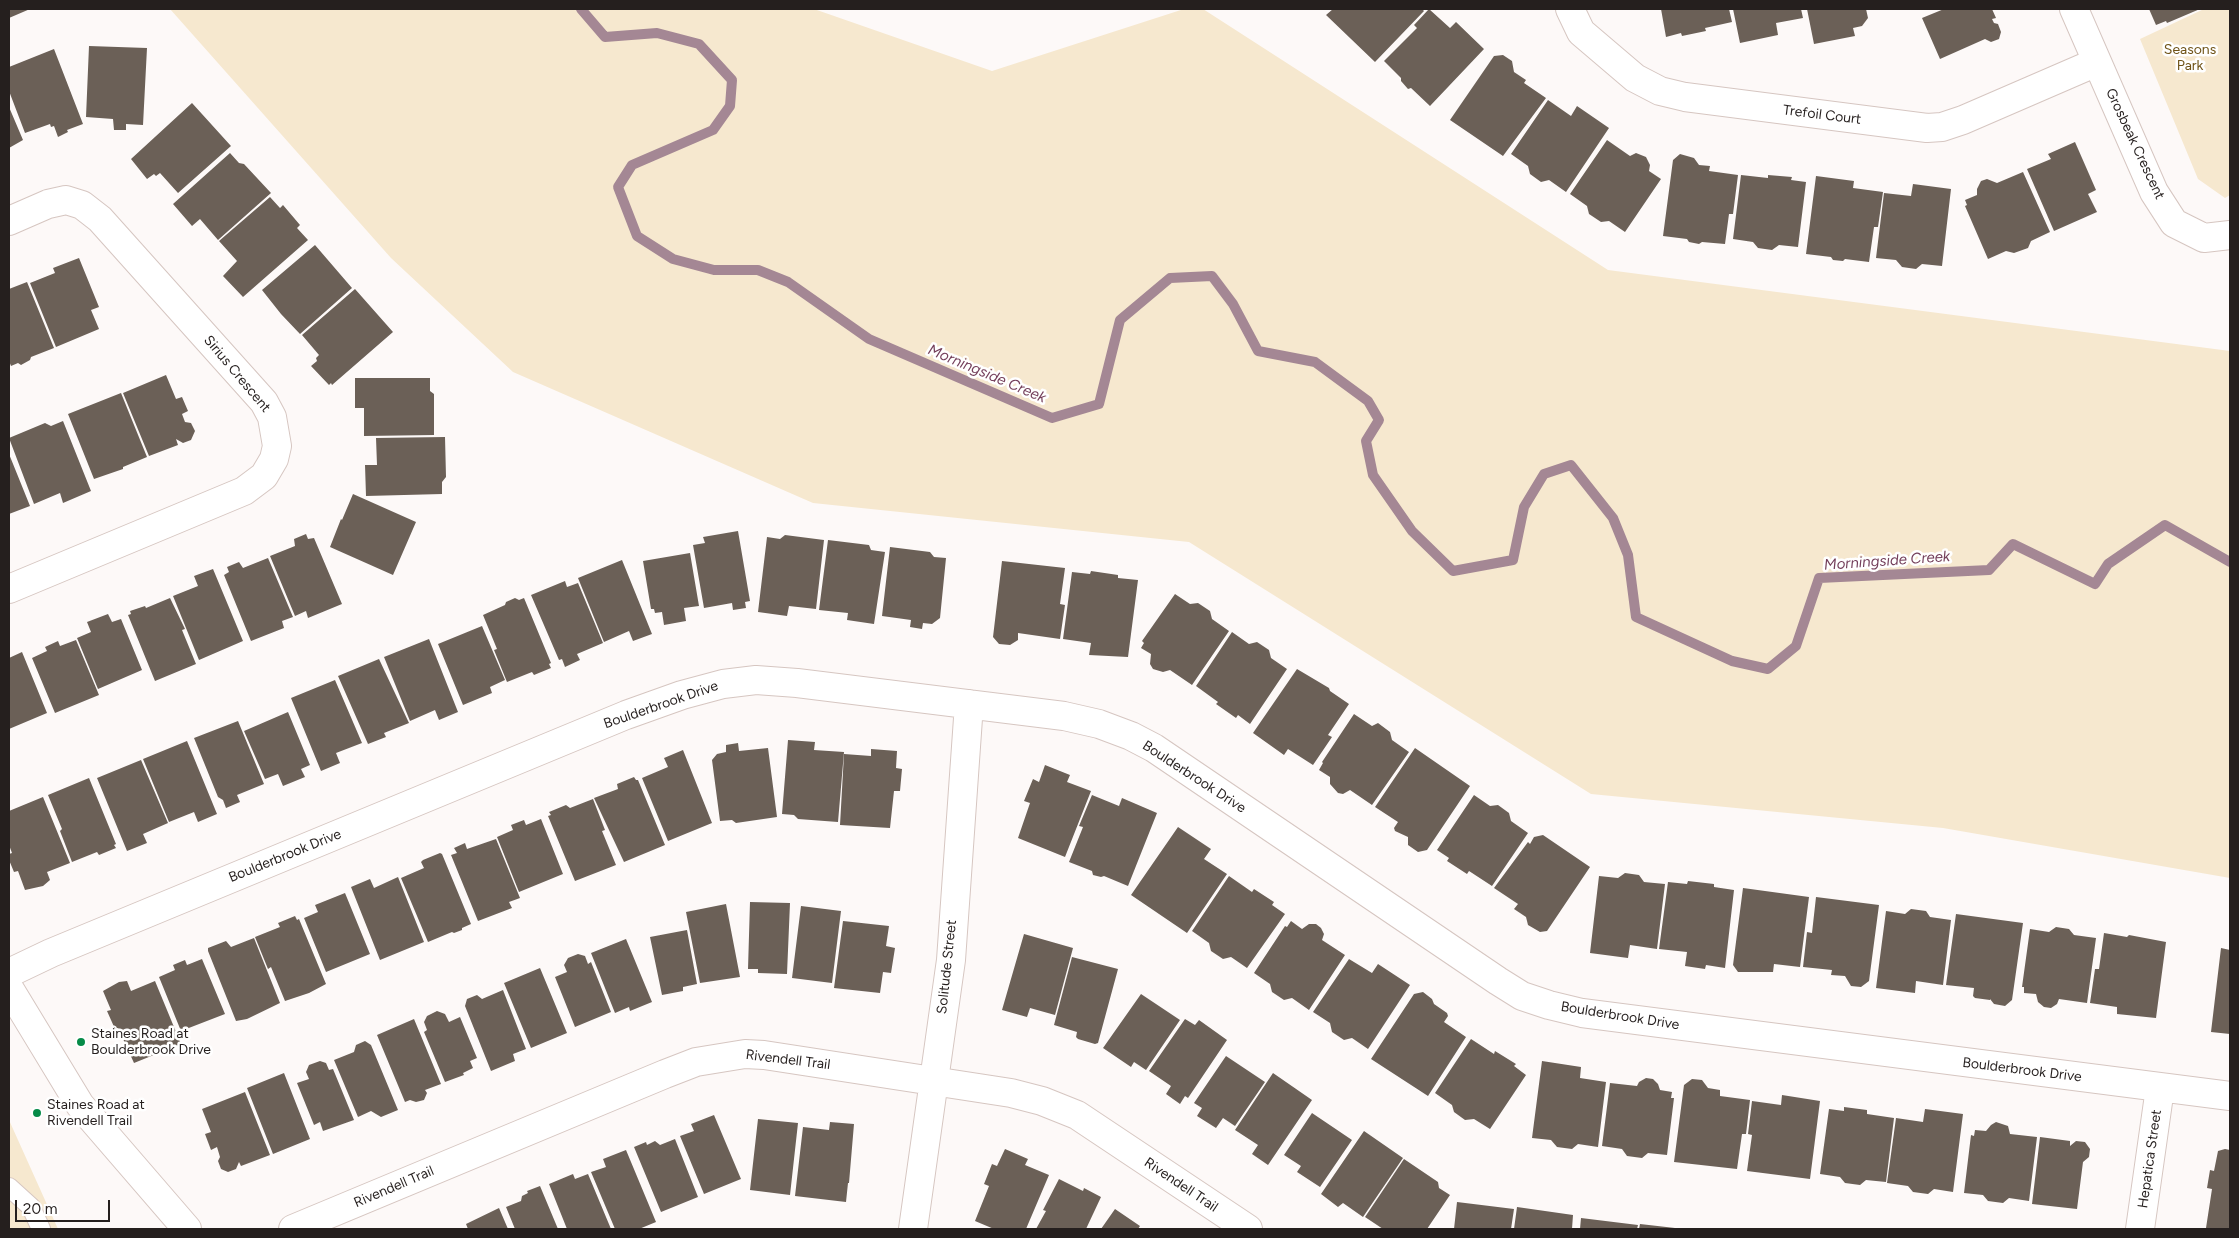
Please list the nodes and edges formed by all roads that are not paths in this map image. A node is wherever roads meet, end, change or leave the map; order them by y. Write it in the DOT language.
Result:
graph roads {
  1 [pos="1570,9"];
  2 [pos="2074,9"];
  3 [pos="2097,62"];
  4 [pos="9,221"];
  5 [pos="2230,236"];
  6 [pos="9,589"];
  7 [pos="969,704"];
  8 [pos="9,973"];
  9 [pos="9,988"];
  10 [pos="933,1082"];
  11 [pos="2160,1088"];
  12 [pos="2230,1096"];
  13 [pos="9,1187"];
  14 [pos="40,1229"];
  15 [pos="187,1229"];
  16 [pos="292,1229"];
  17 [pos="914,1229"];
  18 [pos="1248,1229"];
  19 [pos="2140,1229"];
  1 -- 3 [label="street, Trefoil Court"];
  2 -- 3 [label="street, Grosbeak Crescent"];
  3 -- 5 [label="street, Grosbeak Crescent"];
  4 -- 6 [label="street, Sirius Crescent"];
  7 -- 8 [label="street, Boulderbrook Drive"];
  7 -- 10 [label="street, Solitude Street"];
  7 -- 11 [label="street, Boulderbrook Drive"];
  9 -- 15 [label="street"];
  10 -- 16 [label="street, Rivendell Trail"];
  10 -- 17 [label="street, Solitude Street"];
  10 -- 18 [label="street, Rivendell Trail"];
  11 -- 12 [label="street, Boulderbrook Drive"];
  11 -- 19 [label="street, Hepatica Street"];
  13 -- 14 [label="lane"];
}
